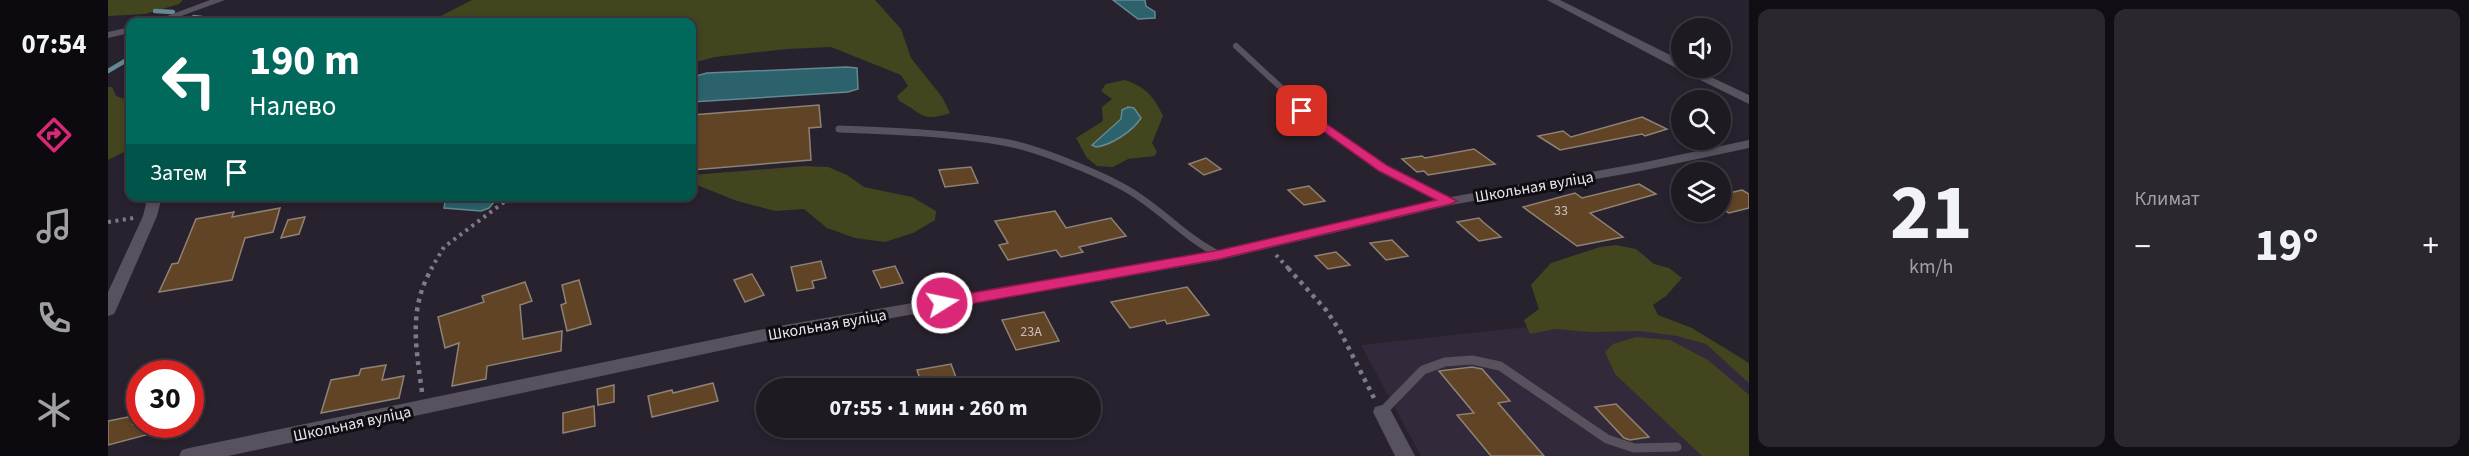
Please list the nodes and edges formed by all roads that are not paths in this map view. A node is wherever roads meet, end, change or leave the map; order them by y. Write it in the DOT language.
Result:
graph roads {
  1 [pos="220,0"];
  2 [pos="1552,0"];
  3 [pos="168,18"];
  4 [pos="126,31"];
  5 [pos="108,35"];
  6 [pos="1236,46"];
  7 [pos="1671,61"];
  8 [pos="1705,78"];
  9 [pos="1749,100"];
  10 [pos="839,129"];
  11 [pos="1749,144"];
  12 [pos="153,201"];
  13 [pos="1451,201"];
  14 [pos="1220,255"];
  15 [pos="108,310"];
  16 [pos="1382,412"];
  17 [pos="1677,447"];
  18 [pos="189,456"];
  19 [pos="1405,456"];
  1 -- 3 [label="street"];
  2 -- 7 [label="street"];
  4 -- 5 [label="street"];
  6 -- 13 [label="lane"];
  8 -- 9 [label="street"];
  10 -- 14 [label="lane"];
  11 -- 13 [label="street, Школьная вуліца"];
  12 -- 15 [label="street"];
  13 -- 14 [label="street, Школьная вуліца"];
  14 -- 18 [label="street, Школьная вуліца"];
  16 -- 17 [label="lane"];
  16 -- 19 [label="street"];
}
